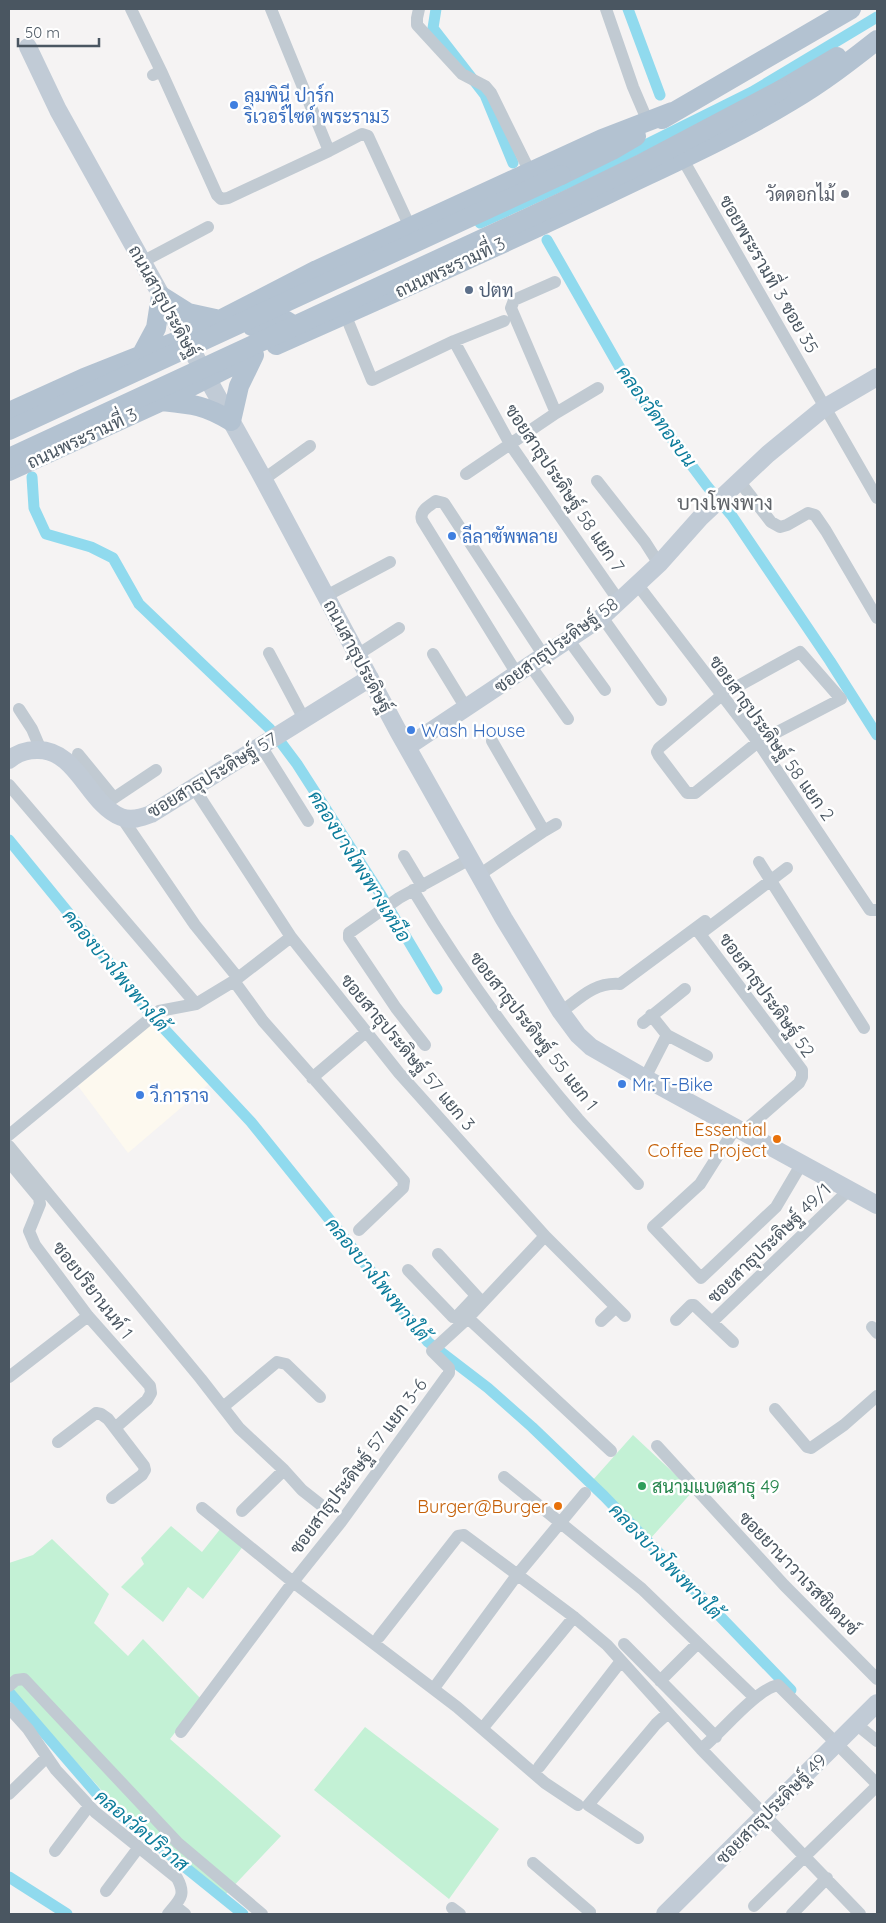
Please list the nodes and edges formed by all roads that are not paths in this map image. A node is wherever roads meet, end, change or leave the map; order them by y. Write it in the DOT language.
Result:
graph roads {
  1 [pos="131,9"];
  2 [pos="271,9"];
  3 [pos="419,9"];
  4 [pos="606,9"];
  5 [pos="850,9"];
  6 [pos="877,39"];
  7 [pos="28,47"];
  8 [pos="672,112"];
  9 [pos="648,122"];
  10 [pos="329,151"];
  11 [pos="682,158"];
  12 [pos="530,172"];
  13 [pos="208,227"];
  14 [pos="410,227"];
  15 [pos="142,262"];
  16 [pos="317,270"];
  17 [pos="554,282"];
  18 [pos="161,296"];
  19 [pos="343,315"];
  20 [pos="220,320"];
  21 [pos="504,321"];
  22 [pos="303,333"];
  23 [pos="454,341"];
  24 [pos="189,346"];
  25 [pos="254,355"];
  26 [pos="141,356"];
  27 [pos="877,377"];
  28 [pos="84,378"];
  29 [pos="207,378"];
  30 [pos="598,388"];
  31 [pos="58,390"];
  32 [pos="162,401"];
  33 [pos="824,408"];
  34 [pos="9,412"];
  35 [pos="556,413"];
  36 [pos="231,421"];
  37 [pos="9,430"];
  38 [pos="83,436"];
  39 [pos="510,444"];
  40 [pos="310,446"];
  41 [pos="9,458"];
  42 [pos="9,471"];
  43 [pos="466,474"];
  44 [pos="264,479"];
  45 [pos="739,481"];
  46 [pos="597,482"];
  47 [pos="877,498"];
  48 [pos="390,562"];
  49 [pos="659,564"];
  50 [pos="637,584"];
  51 [pos="326,596"];
  52 [pos="619,601"];
  53 [pos="602,617"];
  54 [pos="877,618"];
  55 [pos="399,628"];
  56 [pos="568,639"];
  57 [pos="268,653"];
  58 [pos="432,654"];
  59 [pos="357,655"];
  60 [pos="530,665"];
  61 [pos="370,678"];
  62 [pos="605,690"];
  63 [pos="722,695"];
  64 [pos="661,700"];
  65 [pos="466,708"];
  66 [pos="19,709"];
  67 [pos="304,719"];
  68 [pos="568,719"];
  69 [pos="492,741"];
  70 [pos="758,742"];
  71 [pos="261,746"];
  72 [pos="407,747"];
  73 [pos="40,750"];
  74 [pos="78,754"];
  75 [pos="9,760"];
  76 [pos="156,770"];
  77 [pos="9,785"];
  78 [pos="194,788"];
  79 [pos="109,801"];
  80 [pos="122,818"];
  81 [pos="308,821"];
  82 [pos="556,824"];
  83 [pos="544,832"];
  84 [pos="404,856"];
  85 [pos="470,859"];
  86 [pos="759,862"];
  87 [pos="787,868"];
  88 [pos="479,875"];
  89 [pos="771,881"];
  90 [pos="418,888"];
  91 [pos="732,902"];
  92 [pos="877,910"];
  93 [pos="291,937"];
  94 [pos="236,980"];
  95 [pos="685,989"];
  96 [pos="196,1004"];
  97 [pos="561,1012"];
  98 [pos="864,1028"];
  99 [pos="366,1032"];
  100 [pos="667,1035"];
  101 [pos="425,1045"];
  102 [pos="707,1056"];
  103 [pos="312,1078"];
  104 [pos="645,1078"];
  105 [pos="740,1129"];
  106 [pos="9,1135"];
  107 [pos="9,1146"];
  108 [pos="9,1162"];
  109 [pos="802,1163"];
  110 [pos="638,1184"];
  111 [pos="850,1190"];
  112 [pos="877,1205"];
  113 [pos="358,1230"];
  114 [pos="545,1236"];
  115 [pos="438,1254"];
  116 [pos="408,1270"];
  117 [pos="479,1300"];
  118 [pos="88,1316"];
  119 [pos="468,1318"];
  120 [pos="676,1320"];
  121 [pos="601,1321"];
  122 [pos="712,1321"];
  123 [pos="733,1342"];
  124 [pos="9,1377"];
  125 [pos="877,1396"];
  126 [pos="320,1397"];
  127 [pos="223,1407"];
  128 [pos="775,1409"];
  129 [pos="115,1428"];
  130 [pos="58,1442"];
  131 [pos="657,1446"];
  132 [pos="611,1451"];
  133 [pos="284,1470"];
  134 [pos="504,1477"];
  135 [pos="585,1493"];
  136 [pos="112,1498"];
  137 [pos="321,1506"];
  138 [pos="202,1508"];
  139 [pos="242,1511"];
  140 [pos="559,1522"];
  141 [pos="517,1576"];
  142 [pos="293,1582"];
  143 [pos="574,1617"];
  144 [pos="379,1637"];
  145 [pos="698,1643"];
  146 [pos="624,1644"];
  147 [pos="621,1661"];
  148 [pos="877,1679"];
  149 [pos="660,1681"];
  150 [pos="12,1683"];
  151 [pos="437,1684"];
  152 [pos="755,1698"];
  153 [pos="877,1703"];
  154 [pos="9,1708"];
  155 [pos="668,1713"];
  156 [pos="486,1724"];
  157 [pos="856,1724"];
  158 [pos="181,1732"];
  159 [pos="716,1737"];
  160 [pos="877,1741"];
  161 [pos="838,1744"];
  162 [pos="701,1749"];
  163 [pos="47,1757"];
  164 [pos="539,1767"];
  165 [pos="877,1785"];
  166 [pos="9,1794"];
  167 [pos="89,1806"];
  168 [pos="578,1806"];
  169 [pos="765,1815"];
  170 [pos="638,1838"];
  171 [pos="139,1847"];
  172 [pos="55,1851"];
  173 [pos="805,1856"];
  174 [pos="533,1863"];
  175 [pos="827,1878"];
  176 [pos="106,1891"];
  177 [pos="754,1906"];
  178 [pos="171,1910"];
  179 [pos="185,1914"];
  180 [pos="262,1914"];
  181 [pos="590,1914"];
  182 [pos="665,1914"];
  183 [pos="792,1914"];
  184 [pos="860,1914"];
  1 -- 10 [label="street"];
  2 -- 10 [label="street"];
  3 -- 12 [label="street"];
  4 -- 9 [label="street"];
  5 -- 8 [label="main road, ถนนพระรามที่ 3"];
  6 -- 11 [label="main road, ถนนพระรามที่ 3"];
  6 -- 41 [label="main road, ถนนพระรามที่ 3, bridge"];
  7 -- 15 [label="street, ถนนสาธุประดิษฐ์"];
  8 -- 9 [label="main road, ถนนพระรามที่ 3"];
  8 -- 37 [label="main road, ถนนพระรามที่ 3, bridge"];
  9 -- 12 [label="main road, ถนนพระรามที่ 3"];
  10 -- 14 [label="street"];
  11 -- 19 [label="main road, ถนนพระรามที่ 3"];
  11 -- 33 [label="street, ซอยพระรามที่ 3 ซอย 35"];
  12 -- 14 [label="main road, ถนนพระรามที่ 3"];
  13 -- 15 [label="street"];
  14 -- 16 [label="main road, ถนนพระรามที่ 3"];
  15 -- 18 [label="street, ถนนสาธุประดิษฐ์"];
  16 -- 19 [label="main road"];
  16 -- 20 [label="main road, ถนนพระรามที่ 3"];
  17 -- 35 [label="street"];
  18 -- 20 [label="main road"];
  18 -- 24 [label="street, ถนนสาธุประดิษฐ์"];
  18 -- 26 [label="main road"];
  19 -- 22 [label="main road, ถนนพระรามที่ 3"];
  19 -- 23 [label="street"];
  20 -- 24 [label="main road, ถนนพระรามที่ 3"];
  21 -- 23 [label="street"];
  22 -- 24 [label="main road"];
  22 -- 25 [label="main road, ถนนพระรามที่ 3"];
  23 -- 39 [label="street, ซอยสาธุประดิษฐ์ 58 แยก 7"];
  24 -- 26 [label="main road, ถนนพระรามที่ 3"];
  24 -- 28 [label="main road"];
  24 -- 29 [label="street, ถนนสาธุประดิษฐ์"];
  25 -- 29 [label="main road, ถนนพระรามที่ 3"];
  25 -- 36 [label="main road"];
  26 -- 28 [label="main road, ถนนพระรามที่ 3"];
  27 -- 33 [label="street, ซอยสาธุประดิษฐ์ 58"];
  28 -- 31 [label="main road, ถนนพระรามที่ 3"];
  29 -- 32 [label="main road, ถนนพระรามที่ 3"];
  29 -- 36 [label="street, ถนนสาธุประดิษฐ์"];
  30 -- 35 [label="street"];
  31 -- 34 [label="main road, ถนนพระรามที่ 3"];
  31 -- 38 [label="main road"];
  32 -- 36 [label="main road"];
  32 -- 38 [label="main road, ถนนพระรามที่ 3"];
  33 -- 45 [label="street, ซอยสาธุประดิษฐ์ 58"];
  33 -- 47 [label="street, ซอยพระรามที่ 3 ซอย 35"];
  35 -- 39 [label="street"];
  36 -- 44 [label="street, ถนนสาธุประดิษฐ์"];
  38 -- 42 [label="main road, ถนนพระรามที่ 3"];
  39 -- 43 [label="street"];
  39 -- 52 [label="street, ซอยสาธุประดิษฐ์ 58 แยก 7"];
  40 -- 44 [label="street"];
  44 -- 51 [label="street, ถนนสาธุประดิษฐ์"];
  45 -- 49 [label="street, ซอยสาธุประดิษฐ์ 58"];
  45 -- 54 [label="street"];
  46 -- 49 [label="street"];
  48 -- 51 [label="street"];
  49 -- 50 [label="street, ซอยสาธุประดิษฐ์ 58"];
  50 -- 52 [label="street, ซอยสาธุประดิษฐ์ 58"];
  50 -- 63 [label="street, ซอยสาธุประดิษฐ์ 58 แยก 2"];
  51 -- 59 [label="street, ถนนสาธุประดิษฐ์"];
  52 -- 53 [label="street, ซอยสาธุประดิษฐ์ 58"];
  53 -- 56 [label="street, ซอยสาธุประดิษฐ์ 58"];
  53 -- 64 [label="street"];
  55 -- 59 [label="street"];
  56 -- 60 [label="street, ซอยสาธุประดิษฐ์ 58"];
  56 -- 62 [label="street"];
  57 -- 67 [label="street"];
  58 -- 65 [label="street"];
  59 -- 61 [label="street, ถนนสาธุประดิษฐ์"];
  60 -- 60 [label="street"];
  60 -- 65 [label="street, ซอยสาธุประดิษฐ์ 58"];
  60 -- 68 [label="street"];
  61 -- 67 [label="street, ซอยสาธุประดิษฐ์ 57"];
  61 -- 72 [label="street, ถนนสาธุประดิษฐ์"];
  63 -- 70 [label="street, ซอยสาธุประดิษฐ์ 58 แยก 2"];
  63 -- 70 [label="street"];
  63 -- 70 [label="street"];
  65 -- 72 [label="street, ซอยสาธุประดิษฐ์ 58"];
  66 -- 73 [label="street"];
  67 -- 71 [label="street, ซอยสาธุประดิษฐ์ 57"];
  69 -- 83 [label="street"];
  70 -- 92 [label="street, ซอยสาธุประดิษฐ์ 58 แยก 2"];
  71 -- 78 [label="street, ซอยสาธุประดิษฐ์ 57"];
  71 -- 81 [label="street"];
  72 -- 85 [label="street, ถนนสาธุประดิษฐ์"];
  73 -- 75 [label="street"];
  73 -- 79 [label="street, ซอยสาธุประดิษฐ์ 57"];
  74 -- 79 [label="street"];
  76 -- 79 [label="street"];
  77 -- 96 [label="street"];
  78 -- 80 [label="street, ซอยสาธุประดิษฐ์ 57"];
  78 -- 93 [label="street, ซอยสาธุประดิษฐ์ 57 แยก 3"];
  79 -- 80 [label="street, ซอยสาธุประดิษฐ์ 57"];
  80 -- 94 [label="street"];
  82 -- 83 [label="street"];
  83 -- 88 [label="street"];
  84 -- 90 [label="street, ซอยสาธุประดิษฐ์ 55 แยก 1"];
  85 -- 88 [label="street, ถนนสาธุประดิษฐ์"];
  85 -- 90 [label="street"];
  86 -- 89 [label="street"];
  87 -- 89 [label="street, ซอยสาธุประดิษฐ์ 52"];
  88 -- 97 [label="street, ถนนสาธุประดิษฐ์"];
  89 -- 98 [label="street"];
  89 -- 105 [label="street, ซอยสาธุประดิษฐ์ 52"];
  90 -- 101 [label="street"];
  90 -- 110 [label="street, ซอยสาธุประดิษฐ์ 55 แยก 1"];
  91 -- 97 [label="street"];
  93 -- 94 [label="street"];
  93 -- 99 [label="street, ซอยสาธุประดิษฐ์ 57 แยก 3"];
  94 -- 96 [label="street"];
  94 -- 103 [label="street"];
  95 -- 100 [label="street"];
  96 -- 106 [label="street"];
  97 -- 104 [label="street, ถนนสาธุประดิษฐ์"];
  99 -- 103 [label="street"];
  99 -- 114 [label="street, ซอยสาธุประดิษฐ์ 57 แยก 3"];
  100 -- 102 [label="street"];
  100 -- 104 [label="street"];
  103 -- 113 [label="street"];
  104 -- 105 [label="street, ถนนสาธุประดิษฐ์"];
  105 -- 109 [label="street, ถนนสาธุประดิษฐ์"];
  105 -- 109 [label="street"];
  107 -- 127 [label="street"];
  108 -- 118 [label="street, ซอยปริยานนท์ 1"];
  109 -- 111 [label="street, ถนนสาธุประดิษฐ์"];
  111 -- 112 [label="street, ถนนสาธุประดิษฐ์"];
  111 -- 122 [label="street, ซอยสาธุประดิษฐ์ 49/1"];
  114 -- 117 [label="street, ซอยสาธุประดิษฐ์ 57 แยก 3-6"];
  114 -- 121 [label="street, ซอยสาธุประดิษฐ์ 57 แยก 3"];
  115 -- 117 [label="street"];
  116 -- 117 [label="street"];
  117 -- 119 [label="street, ซอยสาธุประดิษฐ์ 57 แยก 3-6"];
  118 -- 124 [label="street"];
  118 -- 129 [label="street, ซอยปริยานนท์ 1"];
  119 -- 132 [label="street"];
  119 -- 142 [label="street, ซอยสาธุประดิษฐ์ 57 แยก 3-6"];
  120 -- 122 [label="street"];
  122 -- 123 [label="street"];
  125 -- 128 [label="street"];
  126 -- 127 [label="street"];
  127 -- 133 [label="street"];
  129 -- 130 [label="street"];
  129 -- 136 [label="street"];
  131 -- 148 [label="street, ซอยยานาวาเรสซิเดนซ์"];
  133 -- 137 [label="street"];
  133 -- 139 [label="street"];
  134 -- 140 [label="street"];
  135 -- 140 [label="street"];
  138 -- 142 [label="street"];
  140 -- 141 [label="street"];
  140 -- 145 [label="street"];
  141 -- 143 [label="street"];
  141 -- 144 [label="street"];
  141 -- 151 [label="street"];
  142 -- 158 [label="street, ซอยสาธุประดิษฐ์ 57 แยก 3-6"];
  142 -- 168 [label="street"];
  143 -- 147 [label="street"];
  143 -- 156 [label="street"];
  145 -- 149 [label="street"];
  145 -- 152 [label="street"];
  146 -- 149 [label="street"];
  147 -- 155 [label="street"];
  147 -- 164 [label="street"];
  149 -- 159 [label="street"];
  150 -- 180 [label="street"];
  152 -- 159 [label="street"];
  152 -- 161 [label="street"];
  153 -- 157 [label="street, ซอยสาธุประดิษฐ์ 49"];
  154 -- 163 [label="street"];
  155 -- 162 [label="street"];
  155 -- 170 [label="street"];
  157 -- 160 [label="street"];
  157 -- 161 [label="street, ซอยสาธุประดิษฐ์ 49"];
  159 -- 162 [label="street"];
  161 -- 165 [label="street"];
  161 -- 169 [label="street, ซอยสาธุประดิษฐ์ 49"];
  162 -- 169 [label="street"];
  163 -- 166 [label="street"];
  163 -- 167 [label="street"];
  165 -- 173 [label="street"];
  167 -- 171 [label="street"];
  167 -- 172 [label="street"];
  169 -- 173 [label="street"];
  169 -- 182 [label="street, ซอยสาธุประดิษฐ์ 49"];
  171 -- 176 [label="street"];
  171 -- 178 [label="street"];
  173 -- 175 [label="street"];
  173 -- 177 [label="street"];
  174 -- 181 [label="street"];
  175 -- 183 [label="street"];
  175 -- 184 [label="street"];
  178 -- 179 [label="street"];
}
